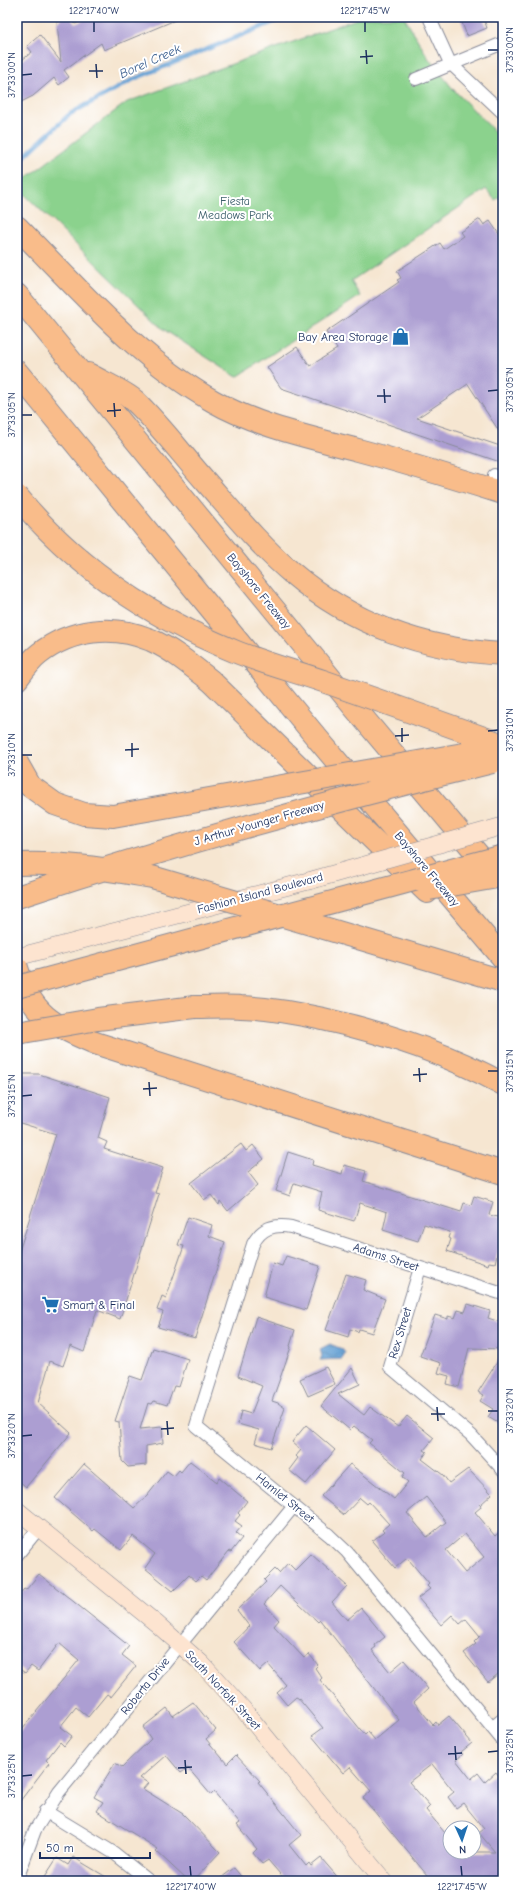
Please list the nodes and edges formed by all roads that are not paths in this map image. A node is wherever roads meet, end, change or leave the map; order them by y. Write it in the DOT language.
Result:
graph roads {
  1 [pos="430,17"];
  2 [pos="503,43"];
  3 [pos="450,63"];
  4 [pos="416,79"];
  5 [pos="503,113"];
  6 [pos="17,227"];
  7 [pos="17,295"];
  8 [pos="76,367"];
  9 [pos="17,372"];
  10 [pos="500,482"];
  11 [pos="17,496"];
  12 [pos="503,654"];
  13 [pos="17,679"];
  14 [pos="503,746"];
  15 [pos="503,760"];
  16 [pos="17,763"];
  17 [pos="503,826"];
  18 [pos="464,838"];
  19 [pos="503,856"];
  20 [pos="503,859"];
  21 [pos="17,864"];
  22 [pos="503,876"];
  23 [pos="503,885"];
  24 [pos="17,897"];
  25 [pos="165,948"];
  26 [pos="17,957"];
  27 [pos="503,958"];
  28 [pos="503,967"];
  29 [pos="17,968"];
  30 [pos="503,981"];
  31 [pos="17,987"];
  32 [pos="17,1033"];
  33 [pos="503,1084"];
  34 [pos="503,1173"];
  35 [pos="269,1228"];
  36 [pos="420,1268"];
  37 [pos="503,1294"];
  38 [pos="503,1470"];
  39 [pos="294,1506"];
  40 [pos="17,1510"];
  41 [pos="39,1528"];
  42 [pos="17,1556"];
  43 [pos="180,1644"];
  44 [pos="503,1718"];
  45 [pos="492,1728"];
  46 [pos="503,1741"];
  47 [pos="46,1811"];
  48 [pos="17,1879"];
  49 [pos="149,1881"];
  50 [pos="384,1881"];
  1 -- 3 [label="street"];
  2 -- 3 [label="street"];
  3 -- 4 [label="street"];
  3 -- 5 [label="street"];
  6 -- 10 [label="highway"];
  7 -- 8 [label="highway, Bayshore Freeway"];
  8 -- 12 [label="highway"];
  8 -- 18 [label="highway, Bayshore Freeway"];
  9 -- 27 [label="highway, Bayshore Freeway"];
  11 -- 14 [label="highway, bridge"];
  13 -- 28 [label="highway"];
  14 -- 16 [label="highway, bridge"];
  15 -- 24 [label="highway, J Arthur Younger Freeway, bridge"];
  17 -- 26 [label="main road, Fashion Island Boulevard, bridge"];
  18 -- 20 [label="highway"];
  18 -- 23 [label="highway, Bayshore Freeway"];
  19 -- 25 [label="highway, bridge"];
  21 -- 30 [label="highway, bridge"];
  22 -- 25 [label="highway, bridge"];
  25 -- 31 [label="highway, bridge"];
  29 -- 34 [label="highway"];
  32 -- 33 [label="highway, bridge"];
  35 -- 36 [label="street, Adams Street"];
  35 -- 39 [label="street, Hamlet Street"];
  36 -- 37 [label="street, Adams Street"];
  36 -- 38 [label="street, Rex Street"];
  39 -- 43 [label="street, Roberta Drive"];
  39 -- 45 [label="street, Hamlet Street"];
  40 -- 41 [label="main road, South Norfolk Street"];
  41 -- 42 [label="street"];
  41 -- 43 [label="main road, South Norfolk Street"];
  43 -- 47 [label="street, Roberta Drive"];
  43 -- 50 [label="main road, South Norfolk Street"];
  44 -- 45 [label="street"];
  45 -- 46 [label="street, Hamlet Street"];
  47 -- 48 [label="street, Roberta Drive"];
  47 -- 49 [label="street"];
}
